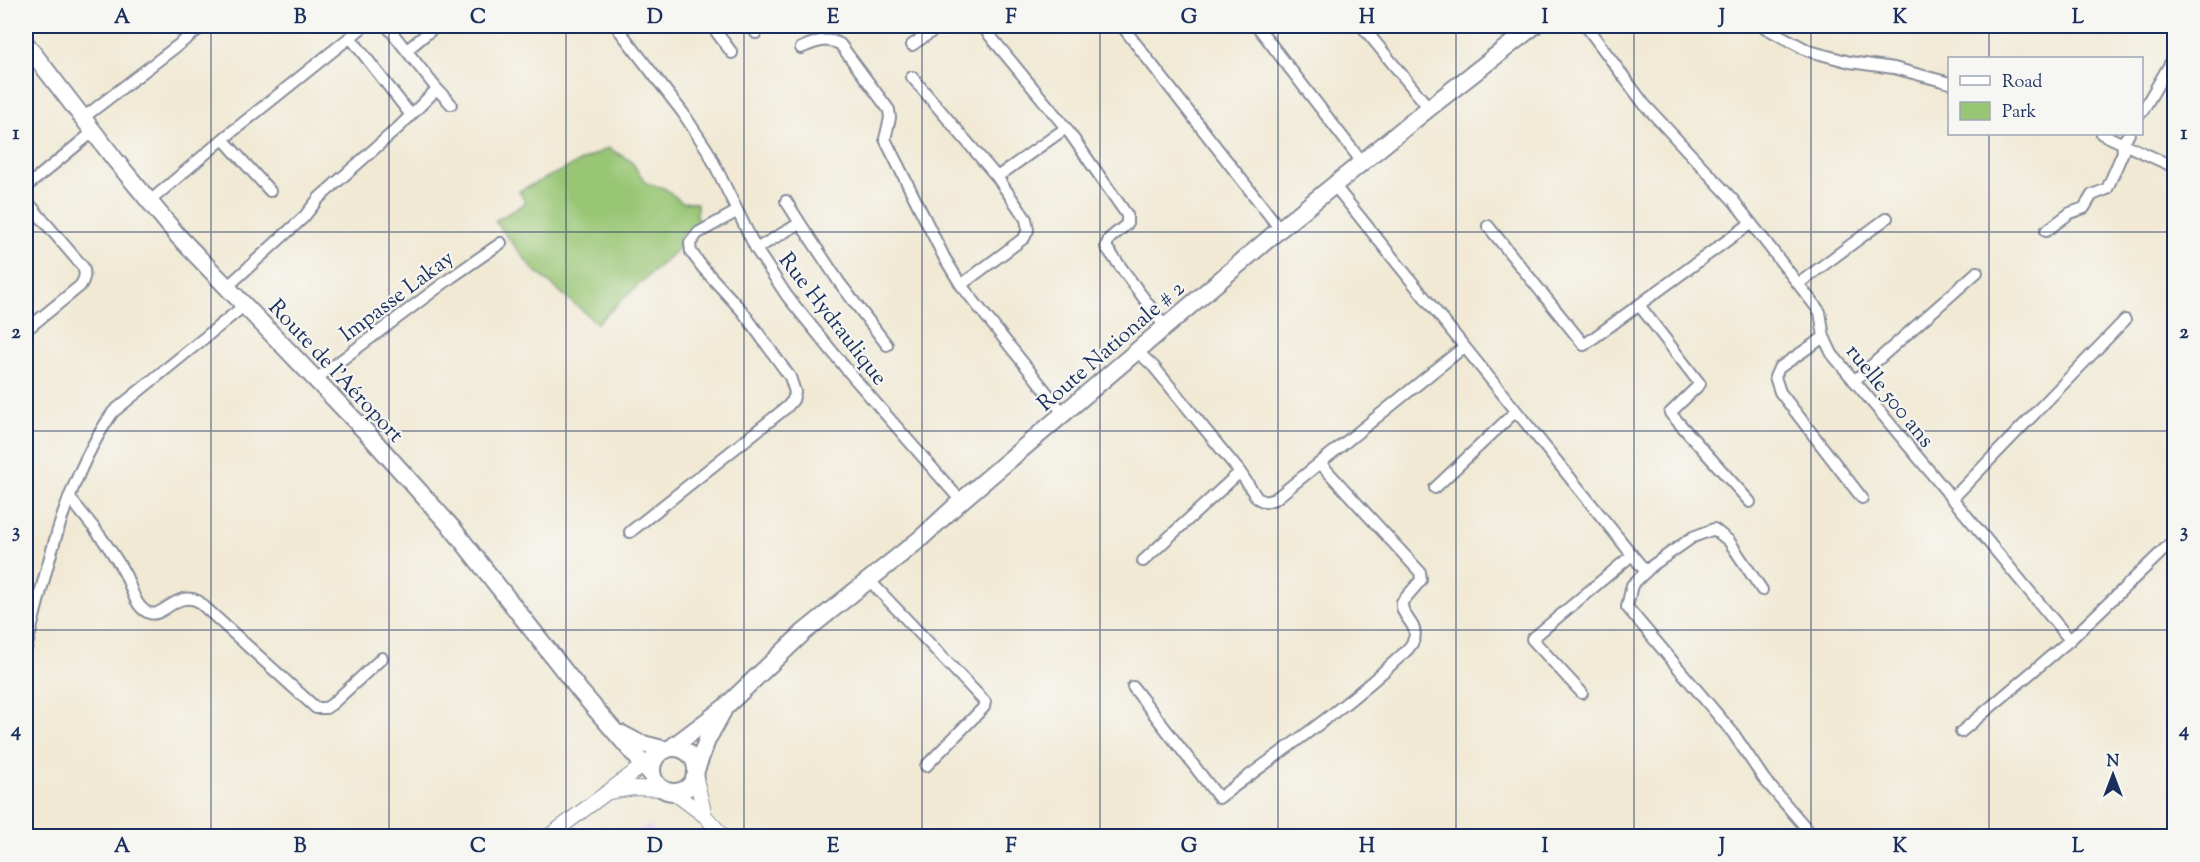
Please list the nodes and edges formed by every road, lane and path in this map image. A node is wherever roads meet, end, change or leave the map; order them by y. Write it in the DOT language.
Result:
graph roads {
  1 [pos="364,26"];
  2 [pos="387,26"];
  3 [pos="436,26"];
  4 [pos="712,26"];
  5 [pos="940,26"];
  6 [pos="982,26"];
  7 [pos="1122,26"];
  8 [pos="1257,26"];
  9 [pos="1362,26"];
  10 [pos="1534,26"];
  11 [pos="1586,26"];
  12 [pos="1762,26"];
  13 [pos="197,27"];
  14 [pos="623,28"];
  15 [pos="350,37"];
  16 [pos="26,44"];
  17 [pos="912,45"];
  18 [pos="801,48"];
  19 [pos="406,50"];
  20 [pos="732,53"];
  21 [pos="2175,57"];
  22 [pos="912,77"];
  23 [pos="1948,82"];
  24 [pos="437,89"];
  25 [pos="451,104"];
  26 [pos="1428,108"];
  27 [pos="2143,110"];
  28 [pos="410,114"];
  29 [pos="88,125"];
  30 [pos="1066,128"];
  31 [pos="2108,135"];
  32 [pos="223,138"];
  33 [pos="2125,138"];
  34 [pos="1362,162"];
  35 [pos="2175,167"];
  36 [pos="997,177"];
  37 [pos="1334,185"];
  38 [pos="26,187"];
  39 [pos="270,191"];
  40 [pos="26,200"];
  41 [pos="150,201"];
  42 [pos="786,201"];
  43 [pos="736,212"];
  44 [pos="1887,218"];
  45 [pos="801,223"];
  46 [pos="1751,223"];
  47 [pos="1488,226"];
  48 [pos="1280,229"];
  49 [pos="2046,231"];
  50 [pos="501,243"];
  51 [pos="756,249"];
  52 [pos="1977,272"];
  53 [pos="1798,284"];
  54 [pos="961,285"];
  55 [pos="227,287"];
  56 [pos="245,305"];
  57 [pos="1639,305"];
  58 [pos="2126,320"];
  59 [pos="1165,327"];
  60 [pos="26,330"];
  61 [pos="1824,337"];
  62 [pos="887,345"];
  63 [pos="1464,347"];
  64 [pos="1137,351"];
  65 [pos="315,379"];
  66 [pos="1854,381"];
  67 [pos="1516,411"];
  68 [pos="1064,414"];
  69 [pos="1320,463"];
  70 [pos="1240,472"];
  71 [pos="1435,488"];
  72 [pos="69,497"];
  73 [pos="1862,498"];
  74 [pos="1952,499"];
  75 [pos="961,501"];
  76 [pos="1750,502"];
  77 [pos="630,532"];
  78 [pos="2175,540"];
  79 [pos="1632,555"];
  80 [pos="1143,561"];
  81 [pos="1646,572"];
  82 [pos="868,580"];
  83 [pos="1762,590"];
  84 [pos="2070,640"];
  85 [pos="26,650"];
  86 [pos="382,658"];
  87 [pos="1132,687"];
  88 [pos="1582,693"];
  89 [pos="724,708"];
  90 [pos="614,729"];
  91 [pos="1961,732"];
  92 [pos="666,750"];
  93 [pos="926,766"];
  94 [pos="695,772"];
  95 [pos="658,780"];
  96 [pos="606,792"];
  97 [pos="705,816"];
  98 [pos="549,837"];
  99 [pos="723,837"];
  100 [pos="1813,837"];
  1 -- 15 [label="street"];
  2 -- 19 [label="street"];
  3 -- 19 [label="street"];
  4 -- 20 [label="street"];
  5 -- 17 [label="street"];
  6 -- 30 [label="street"];
  7 -- 48 [label="street"];
  8 -- 34 [label="street"];
  9 -- 26 [label="street"];
  10 -- 26 [label="main road, Route Nationale # 2"];
  11 -- 46 [label="street, ruelle 500 ans"];
  12 -- 23 [label="street"];
  13 -- 29 [label="street"];
  14 -- 43 [label="street, Rue Hydraulique"];
  15 -- 28 [label="street"];
  15 -- 32 [label="street"];
  16 -- 29 [label="main road, Route de l’Aéroport"];
  18 -- 54 [label="street"];
  19 -- 24 [label="street"];
  21 -- 27 [label="street"];
  22 -- 36 [label="street"];
  24 -- 25 [label="street"];
  24 -- 28 [label="street"];
  26 -- 34 [label="main road, Route Nationale # 2"];
  28 -- 55 [label="street"];
  29 -- 38 [label="street"];
  29 -- 41 [label="main road, Route de l’Aéroport"];
  30 -- 36 [label="street"];
  30 -- 59 [label="street"];
  31 -- 33 [label="street"];
  32 -- 39 [label="street"];
  32 -- 41 [label="street"];
  33 -- 35 [label="street"];
  33 -- 49 [label="street"];
  34 -- 37 [label="main road, Route Nationale # 2"];
  36 -- 54 [label="street"];
  37 -- 48 [label="main road, Route Nationale # 2"];
  37 -- 63 [label="street"];
  40 -- 60 [label="street"];
  41 -- 55 [label="main road, Route de l’Aéroport"];
  42 -- 45 [label="street"];
  43 -- 51 [label="street, Rue Hydraulique"];
  43 -- 77 [label="street"];
  44 -- 53 [label="street"];
  45 -- 51 [label="street"];
  45 -- 62 [label="street"];
  46 -- 53 [label="street, ruelle 500 ans"];
  46 -- 57 [label="street"];
  47 -- 57 [label="street"];
  48 -- 59 [label="main road, Route Nationale # 2"];
  50 -- 65 [label="street, Impasse Lakay"];
  51 -- 75 [label="street, Rue Hydraulique"];
  52 -- 66 [label="street"];
  53 -- 61 [label="street, ruelle 500 ans"];
  54 -- 68 [label="street"];
  55 -- 56 [label="main road, Route de l’Aéroport"];
  56 -- 65 [label="main road, Route de l’Aéroport"];
  56 -- 72 [label="street"];
  57 -- 76 [label="street"];
  58 -- 74 [label="street"];
  59 -- 64 [label="main road, Route Nationale # 2"];
  61 -- 66 [label="street, ruelle 500 ans"];
  61 -- 73 [label="street"];
  63 -- 67 [label="street"];
  63 -- 69 [label="street"];
  64 -- 68 [label="main road, Route Nationale # 2"];
  64 -- 70 [label="street"];
  65 -- 90 [label="main road, Route de l’Aéroport"];
  66 -- 74 [label="street, ruelle 500 ans"];
  67 -- 71 [label="street"];
  67 -- 79 [label="street"];
  68 -- 75 [label="main road, Route Nationale # 2"];
  69 -- 70 [label="street"];
  69 -- 87 [label="street"];
  70 -- 80 [label="street"];
  72 -- 85 [label="street"];
  72 -- 86 [label="street"];
  74 -- 84 [label="street, ruelle 500 ans"];
  75 -- 82 [label="main road, Route Nationale # 2"];
  78 -- 84 [label="street"];
  79 -- 81 [label="street"];
  79 -- 88 [label="street"];
  81 -- 83 [label="street"];
  81 -- 100 [label="street"];
  82 -- 89 [label="main road, Route Nationale # 2"];
  82 -- 93 [label="street"];
  84 -- 91 [label="street"];
  89 -- 92 [label="main road, Route Nationale # 2"];
  89 -- 94 [label="main road, Route Nationale # 2"];
  90 -- 92 [label="main road, Route de l’Aéroport"];
  90 -- 95 [label="main road, Route de l’Aéroport"];
  92 -- 94 [label="main road"];
  92 -- 95 [label="main road"];
  94 -- 95 [label="main road"];
  94 -- 97 [label="main road"];
  95 -- 96 [label="main road"];
  95 -- 96 [label="main road"];
  95 -- 97 [label="main road"];
  96 -- 98 [label="main road"];
  97 -- 99 [label="main road"];
}
